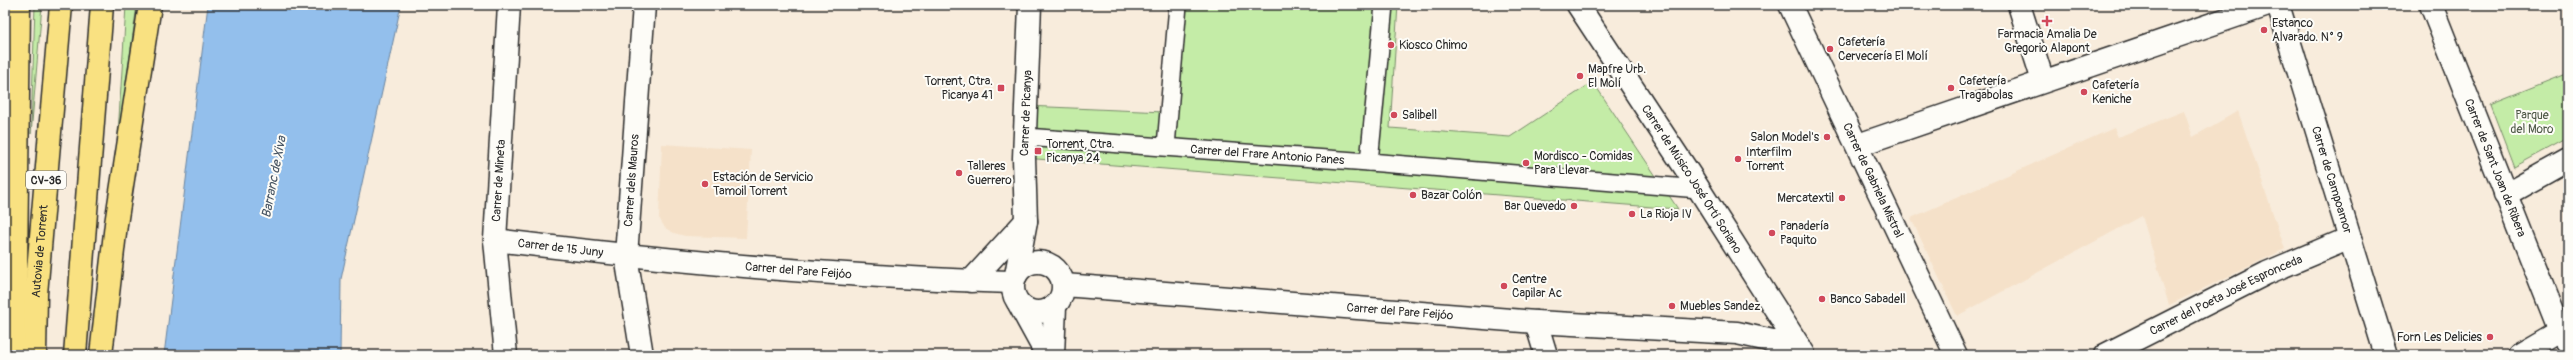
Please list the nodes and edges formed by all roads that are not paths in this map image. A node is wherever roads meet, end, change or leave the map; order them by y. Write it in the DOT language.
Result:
graph roads {
  1 [pos="19,5"];
  2 [pos="61,5"];
  3 [pos="102,5"];
  4 [pos="150,5"];
  5 [pos="509,5"];
  6 [pos="644,5"];
  7 [pos="1030,5"];
  8 [pos="1178,5"];
  9 [pos="1384,5"];
  10 [pos="1578,5"];
  11 [pos="1790,5"];
  12 [pos="2019,5"];
  13 [pos="2268,5"];
  14 [pos="2278,5"];
  15 [pos="2430,5"];
  16 [pos="2043,81"];
  17 [pos="1026,137"];
  18 [pos="1166,146"];
  19 [pos="1858,146"];
  20 [pos="2568,160"];
  21 [pos="1369,162"];
  22 [pos="1699,189"];
  23 [pos="2505,194"];
  24 [pos="1026,221"];
  25 [pos="2350,238"];
  26 [pos="495,240"];
  27 [pos="626,256"];
  28 [pos="1043,262"];
  29 [pos="1014,279"];
  30 [pos="971,281"];
  31 [pos="1064,284"];
  32 [pos="1019,304"];
  33 [pos="1055,306"];
  34 [pos="1779,316"];
  35 [pos="1536,322"];
  36 [pos="1737,333"];
  37 [pos="2565,334"];
  38 [pos="1802,351"];
  39 [pos="15,355"];
  40 [pos="35,355"];
  41 [pos="75,355"];
  42 [pos="101,355"];
  43 [pos="506,355"];
  44 [pos="642,355"];
  45 [pos="1047,355"];
  46 [pos="1053,355"];
  47 [pos="1546,355"];
  48 [pos="1956,355"];
  49 [pos="2105,355"];
  50 [pos="2386,355"];
  51 [pos="2519,355"];
  1 -- 39 [label="highway"];
  2 -- 40 [label="highway, Autovia de Torrent / CV-36"];
  3 -- 41 [label="highway"];
  4 -- 42 [label="highway"];
  5 -- 26 [label="street, Carrer de Mineta"];
  6 -- 27 [label="street, Carrer dels Mauros"];
  7 -- 17 [label="street, Carrer de Picanya"];
  8 -- 18 [label="street"];
  9 -- 21 [label="street"];
  10 -- 22 [label="street, Carrer de Músico José Ortí Soriano"];
  11 -- 19 [label="street, Carrer de Gabriela Mistral"];
  12 -- 16 [label="street"];
  13 -- 16 [label="street"];
  14 -- 25 [label="street, Carrer de Campoamor"];
  15 -- 23 [label="street, Carrer de Sant Joan de Ribera"];
  16 -- 19 [label="street"];
  17 -- 18 [label="street, Carrer del Frare Antonio Panes"];
  17 -- 24 [label="street, Carrer de Picanya"];
  18 -- 21 [label="street, Carrer del Frare Antonio Panes"];
  19 -- 48 [label="street, Carrer de Gabriela Mistral"];
  20 -- 23 [label="street"];
  21 -- 22 [label="street, Carrer del Frare Antonio Panes"];
  22 -- 34 [label="street, Carrer de Músico José Ortí Soriano"];
  23 -- 37 [label="street, Carrer de Sant Joan de Ribera"];
  24 -- 28 [label="street, Carrer de Picanya"];
  24 -- 29 [label="street, Carrer de Picanya"];
  24 -- 30 [label="street"];
  25 -- 49 [label="street, Carrer del Poeta José Espronceda"];
  25 -- 50 [label="street, Carrer de Campoamor"];
  26 -- 27 [label="street, Carrer de 15 Juny"];
  26 -- 43 [label="street, Carrer de Mineta"];
  27 -- 30 [label="street, Carrer del Pare Feijóo"];
  27 -- 44 [label="street, Carrer dels Mauros"];
  28 -- 29 [label="street"];
  28 -- 31 [label="street"];
  29 -- 30 [label="street, Carrer del Pare Feijóo"];
  29 -- 32 [label="street"];
  31 -- 33 [label="street"];
  31 -- 35 [label="street, Carrer del Pare Feijóo"];
  32 -- 33 [label="street"];
  32 -- 45 [label="street"];
  33 -- 46 [label="street"];
  34 -- 36 [label="street, Carrer del Pare Feijóo"];
  34 -- 38 [label="street, Carrer de Músico José Ortí Soriano"];
  35 -- 36 [label="street, Carrer del Pare Feijóo"];
  35 -- 47 [label="street"];
  36 -- 38 [label="street, Carrer del Pare Feijóo"];
  37 -- 51 [label="street"];
}
